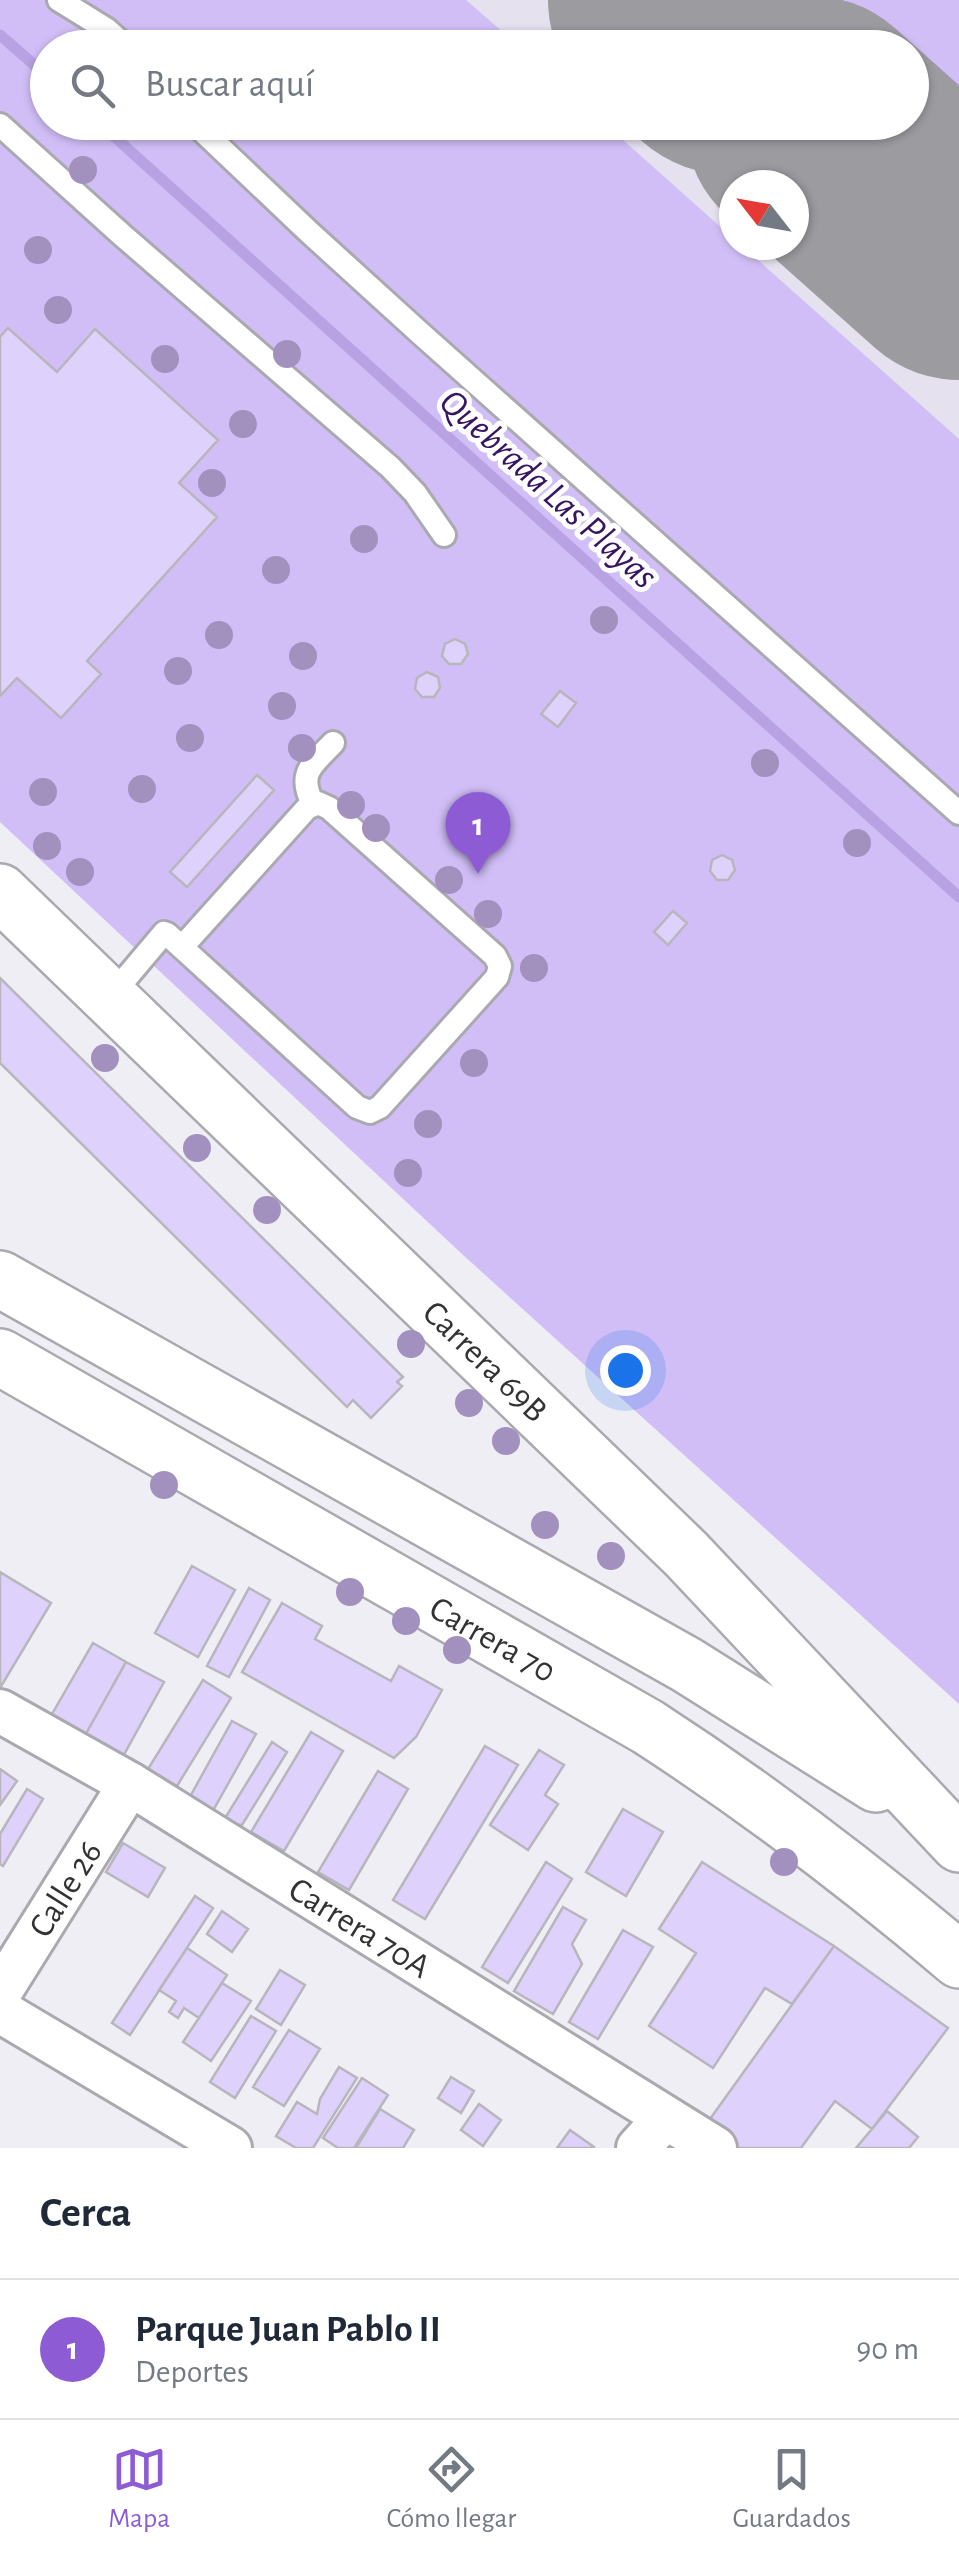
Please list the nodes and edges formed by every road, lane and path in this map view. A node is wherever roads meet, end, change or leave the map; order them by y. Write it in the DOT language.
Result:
graph roads {
  1 [pos="59,0"];
  2 [pos="106,30"];
  3 [pos="0,124"];
  4 [pos="212,140"];
  5 [pos="444,535"];
  6 [pos="332,743"];
  7 [pos="312,804"];
  8 [pos="959,813"];
  9 [pos="0,892"];
  10 [pos="182,946"];
  11 [pos="110,997"];
  12 [pos="0,1280"];
  13 [pos="0,1357"];
  14 [pos="0,1711"];
  15 [pos="130,1784"];
  16 [pos="959,1844"];
  17 [pos="959,1960"];
  18 [pos="0,1992"];
  19 [pos="0,2011"];
  20 [pos="652,2133"];
  21 [pos="230,2148"];
  22 [pos="715,2148"];
  1 -- 2 [label="lane"];
  3 -- 5 [label="lane"];
  4 -- 8 [label="lane"];
  6 -- 7 [label="lane"];
  7 -- 10 [label="lane"];
  7 -- 10 [label="lane"];
  9 -- 11 [label="main road, Carrera 69B"];
  10 -- 11 [label="lane"];
  11 -- 16 [label="main road, Carrera 69B"];
  12 -- 16 [label="main road, Carrera 70"];
  13 -- 17 [label="main road, Carrera 70"];
  14 -- 15 [label="street, Carrera 70A"];
  15 -- 18 [label="street, Calle 26"];
  15 -- 20 [label="street, Carrera 70A"];
  19 -- 21 [label="street"];
  20 -- 22 [label="street, Carrera 70A"];
}
